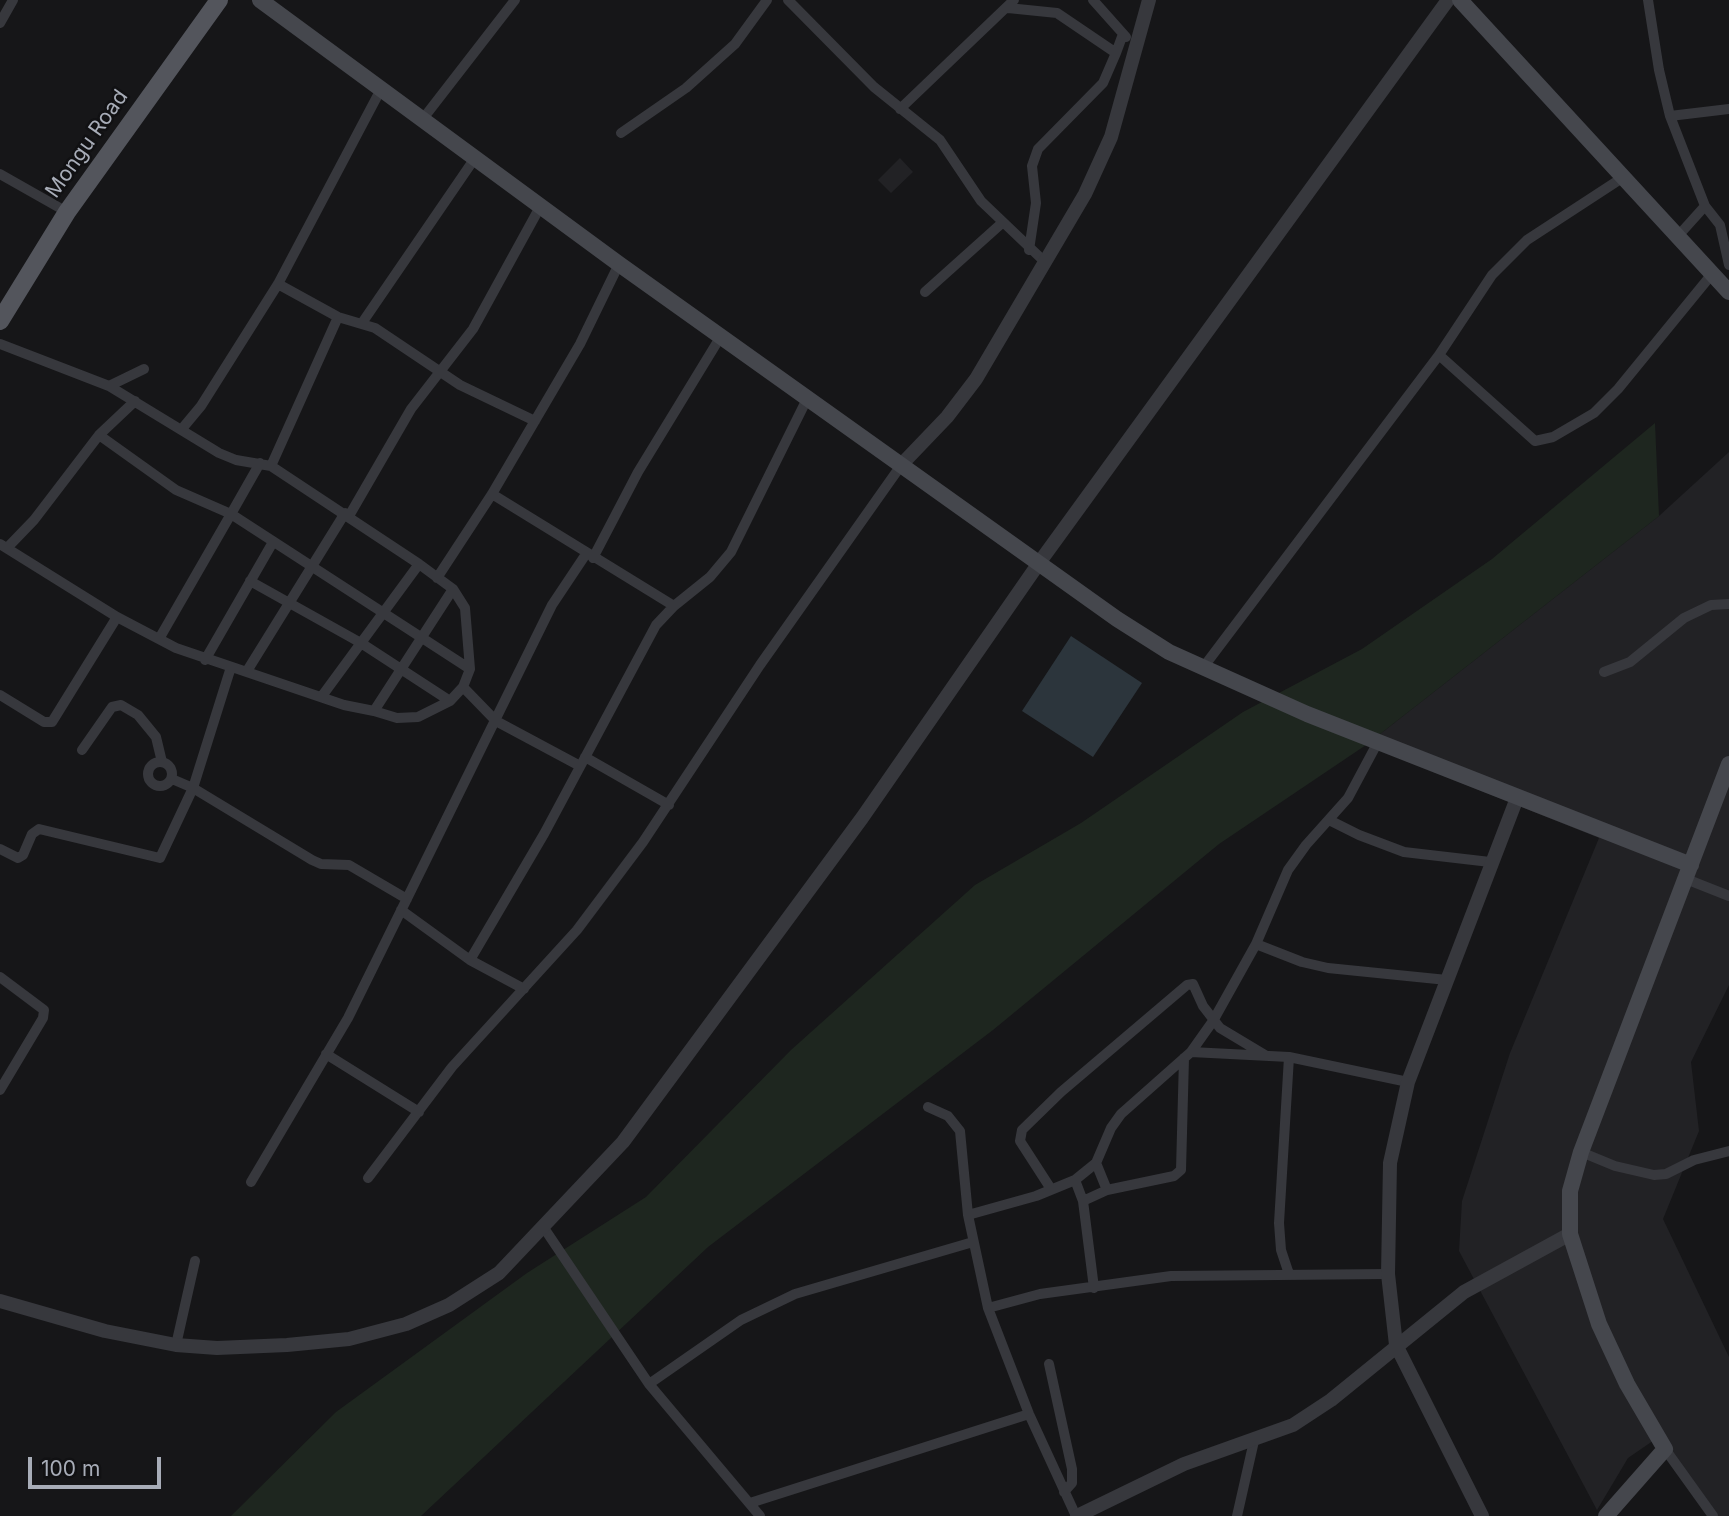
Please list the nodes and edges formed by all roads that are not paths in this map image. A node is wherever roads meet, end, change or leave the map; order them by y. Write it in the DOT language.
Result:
graph roads {
  1 [pos="13,0"];
  2 [pos="219,0"];
  3 [pos="260,0"];
  4 [pos="515,0"];
  5 [pos="767,0"];
  6 [pos="788,0"];
  7 [pos="1093,0"];
  8 [pos="1149,0"];
  9 [pos="1447,0"];
  10 [pos="1460,0"];
  11 [pos="1648,0"];
  12 [pos="1011,4"];
  13 [pos="0,23"];
  14 [pos="1123,34"];
  15 [pos="1135,47"];
  16 [pos="1116,53"];
  17 [pos="380,91"];
  18 [pos="900,109"];
  19 [pos="1729,109"];
  20 [pos="1670,116"];
  21 [pos="422,120"];
  22 [pos="621,134"];
  23 [pos="474,158"];
  24 [pos="0,174"];
  25 [pos="1622,178"];
  26 [pos="1705,206"];
  27 [pos="540,207"];
  28 [pos="66,212"];
  29 [pos="1002,223"];
  30 [pos="1678,236"];
  31 [pos="1029,250"];
  32 [pos="1046,263"];
  33 [pos="619,264"];
  34 [pos="1729,265"];
  35 [pos="1712,274"];
  36 [pos="278,284"];
  37 [pos="925,292"];
  38 [pos="1729,292"];
  39 [pos="338,317"];
  40 [pos="0,320"];
  41 [pos="362,323"];
  42 [pos="721,336"];
  43 [pos="0,344"];
  44 [pos="1439,355"];
  45 [pos="144,369"];
  46 [pos="440,372"];
  47 [pos="109,386"];
  48 [pos="808,397"];
  49 [pos="135,401"];
  50 [pos="535,421"];
  51 [pos="181,430"];
  52 [pos="99,435"];
  53 [pos="266,464"];
  54 [pos="902,464"];
  55 [pos="492,494"];
  56 [pos="231,514"];
  57 [pos="347,515"];
  58 [pos="273,542"];
  59 [pos="4,546"];
  60 [pos="590,556"];
  61 [pos="1040,563"];
  62 [pos="419,564"];
  63 [pos="313,566"];
  64 [pos="437,578"];
  65 [pos="250,581"];
  66 [pos="453,589"];
  67 [pos="1729,604"];
  68 [pos="289,605"];
  69 [pos="674,606"];
  70 [pos="384,612"];
  71 [pos="117,617"];
  72 [pos="423,637"];
  73 [pos="159,639"];
  74 [pos="361,643"];
  75 [pos="205,660"];
  76 [pos="231,667"];
  77 [pos="1202,668"];
  78 [pos="470,669"];
  79 [pos="247,671"];
  80 [pos="402,671"];
  81 [pos="1604,672"];
  82 [pos="463,687"];
  83 [pos="0,695"];
  84 [pos="322,696"];
  85 [pos="450,701"];
  86 [pos="374,711"];
  87 [pos="496,721"];
  88 [pos="1378,740"];
  89 [pos="82,750"];
  90 [pos="162,762"];
  91 [pos="582,762"];
  92 [pos="1729,764"];
  93 [pos="172,779"];
  94 [pos="193,788"];
  95 [pos="1517,798"];
  96 [pos="669,805"];
  97 [pos="1329,820"];
  98 [pos="0,849"];
  99 [pos="1490,862"];
  100 [pos="1689,872"];
  101 [pos="1729,896"];
  102 [pos="407,899"];
  103 [pos="401,910"];
  104 [pos="1255,944"];
  105 [pos="470,960"];
  106 [pos="0,977"];
  107 [pos="1447,980"];
  108 [pos="524,989"];
  109 [pos="1213,1021"];
  110 [pos="326,1054"];
  111 [pos="1188,1055"];
  112 [pos="1265,1055"];
  113 [pos="1289,1057"];
  114 [pos="1408,1082"];
  115 [pos="0,1090"];
  116 [pos="928,1107"];
  117 [pos="419,1112"];
  118 [pos="1729,1151"];
  119 [pos="1581,1152"];
  120 [pos="1096,1163"];
  121 [pos="368,1178"];
  122 [pos="1075,1180"];
  123 [pos="251,1182"];
  124 [pos="1051,1189"];
  125 [pos="1107,1190"];
  126 [pos="1083,1201"];
  127 [pos="968,1215"];
  128 [pos="544,1228"];
  129 [pos="1570,1234"];
  130 [pos="973,1242"];
  131 [pos="195,1261"];
  132 [pos="1289,1274"];
  133 [pos="1388,1274"];
  134 [pos="1094,1288"];
  135 [pos="0,1301"];
  136 [pos="988,1308"];
  137 [pos="176,1345"];
  138 [pos="1396,1345"];
  139 [pos="1049,1364"];
  140 [pos="649,1384"];
  141 [pos="1029,1414"];
  142 [pos="1254,1441"];
  143 [pos="1665,1449"];
  144 [pos="1064,1492"];
  145 [pos="750,1503"];
  146 [pos="760,1516"];
  147 [pos="1077,1516"];
  148 [pos="1237,1516"];
  149 [pos="1482,1516"];
  150 [pos="1606,1516"];
  151 [pos="1713,1516"];
  1 -- 13 [label="street"];
  2 -- 28 [label="main road, Mongu Road"];
  3 -- 17 [label="main road"];
  4 -- 21 [label="street"];
  5 -- 22 [label="street"];
  6 -- 18 [label="street"];
  7 -- 14 [label="street"];
  8 -- 15 [label="street"];
  9 -- 61 [label="street"];
  10 -- 25 [label="main road"];
  11 -- 20 [label="street"];
  12 -- 16 [label="street"];
  12 -- 18 [label="street"];
  14 -- 15 [label="street"];
  14 -- 16 [label="street"];
  15 -- 32 [label="street"];
  16 -- 31 [label="street"];
  17 -- 21 [label="main road"];
  17 -- 36 [label="street"];
  18 -- 29 [label="street"];
  19 -- 20 [label="street"];
  20 -- 26 [label="street"];
  21 -- 23 [label="main road"];
  23 -- 27 [label="main road"];
  23 -- 41 [label="street"];
  24 -- 28 [label="street"];
  25 -- 30 [label="main road"];
  25 -- 44 [label="street"];
  26 -- 30 [label="street"];
  26 -- 34 [label="street"];
  27 -- 33 [label="main road"];
  27 -- 46 [label="street"];
  28 -- 40 [label="main road, Mongu Road"];
  29 -- 31 [label="street"];
  29 -- 37 [label="street"];
  30 -- 35 [label="main road"];
  31 -- 32 [label="street"];
  32 -- 54 [label="street"];
  33 -- 42 [label="main road"];
  33 -- 50 [label="street"];
  35 -- 38 [label="main road"];
  35 -- 44 [label="street"];
  36 -- 39 [label="street"];
  36 -- 51 [label="street"];
  39 -- 41 [label="street"];
  39 -- 53 [label="street"];
  41 -- 46 [label="street"];
  42 -- 48 [label="main road"];
  42 -- 60 [label="street"];
  43 -- 47 [label="street"];
  44 -- 77 [label="street"];
  45 -- 47 [label="street"];
  46 -- 50 [label="street"];
  46 -- 57 [label="street"];
  47 -- 49 [label="street"];
  48 -- 54 [label="main road"];
  48 -- 69 [label="street"];
  49 -- 51 [label="street"];
  49 -- 52 [label="street"];
  50 -- 55 [label="street"];
  51 -- 53 [label="street"];
  52 -- 56 [label="street"];
  52 -- 59 [label="street"];
  53 -- 56 [label="street"];
  53 -- 57 [label="street"];
  54 -- 61 [label="main road"];
  54 -- 96 [label="street"];
  55 -- 60 [label="street"];
  55 -- 64 [label="street"];
  56 -- 58 [label="street"];
  56 -- 73 [label="street"];
  57 -- 62 [label="street"];
  57 -- 63 [label="street"];
  58 -- 63 [label="street"];
  58 -- 65 [label="street"];
  59 -- 71 [label="street"];
  60 -- 69 [label="street"];
  60 -- 87 [label="street"];
  61 -- 77 [label="main road"];
  61 -- 128 [label="street"];
  62 -- 64 [label="street"];
  62 -- 70 [label="street"];
  63 -- 68 [label="street"];
  63 -- 70 [label="street"];
  64 -- 66 [label="street"];
  65 -- 68 [label="street"];
  65 -- 75 [label="street"];
  66 -- 72 [label="street"];
  66 -- 78 [label="street"];
  67 -- 81 [label="street"];
  68 -- 74 [label="street"];
  68 -- 79 [label="street"];
  69 -- 91 [label="street"];
  70 -- 72 [label="street"];
  70 -- 74 [label="street"];
  71 -- 73 [label="street"];
  71 -- 83 [label="street"];
  72 -- 78 [label="street"];
  72 -- 80 [label="street"];
  73 -- 75 [label="street"];
  74 -- 80 [label="street"];
  74 -- 84 [label="street"];
  75 -- 76 [label="street"];
  76 -- 79 [label="street"];
  76 -- 94 [label="street"];
  77 -- 88 [label="main road"];
  78 -- 82 [label="street"];
  79 -- 84 [label="street"];
  80 -- 85 [label="street"];
  80 -- 86 [label="street"];
  82 -- 85 [label="street"];
  82 -- 87 [label="street"];
  84 -- 86 [label="street"];
  85 -- 86 [label="street"];
  87 -- 91 [label="street"];
  87 -- 102 [label="street"];
  88 -- 95 [label="main road"];
  88 -- 97 [label="street"];
  89 -- 90 [label="street"];
  90 -- 93 [label="street"];
  90 -- 93 [label="street"];
  91 -- 96 [label="street"];
  91 -- 105 [label="street"];
  92 -- 100 [label="main road"];
  93 -- 94 [label="street"];
  94 -- 98 [label="street"];
  94 -- 102 [label="street"];
  95 -- 99 [label="street"];
  95 -- 100 [label="main road"];
  96 -- 108 [label="street"];
  97 -- 99 [label="street"];
  97 -- 104 [label="street"];
  99 -- 107 [label="street"];
  100 -- 101 [label="street"];
  100 -- 119 [label="main road"];
  102 -- 103 [label="street"];
  103 -- 105 [label="street"];
  103 -- 110 [label="street"];
  104 -- 107 [label="street"];
  104 -- 109 [label="street"];
  105 -- 108 [label="street"];
  106 -- 115 [label="street"];
  107 -- 114 [label="street"];
  108 -- 117 [label="street"];
  109 -- 111 [label="street"];
  109 -- 112 [label="street"];
  109 -- 124 [label="street"];
  110 -- 117 [label="street"];
  110 -- 123 [label="street"];
  111 -- 112 [label="street"];
  111 -- 120 [label="street"];
  111 -- 125 [label="street"];
  112 -- 113 [label="street"];
  113 -- 114 [label="street"];
  113 -- 132 [label="street"];
  114 -- 133 [label="street"];
  116 -- 127 [label="street"];
  117 -- 121 [label="street"];
  118 -- 119 [label="street"];
  119 -- 129 [label="main road"];
  120 -- 122 [label="street"];
  120 -- 125 [label="street"];
  122 -- 124 [label="street"];
  122 -- 126 [label="street"];
  124 -- 127 [label="street"];
  125 -- 126 [label="street"];
  126 -- 134 [label="street"];
  127 -- 130 [label="street"];
  128 -- 137 [label="street"];
  128 -- 140 [label="street"];
  129 -- 138 [label="street"];
  129 -- 143 [label="main road"];
  130 -- 136 [label="street"];
  130 -- 140 [label="street"];
  131 -- 137 [label="street"];
  132 -- 133 [label="street"];
  132 -- 134 [label="street"];
  133 -- 138 [label="street"];
  134 -- 136 [label="street"];
  135 -- 137 [label="street"];
  136 -- 141 [label="street"];
  138 -- 142 [label="street"];
  138 -- 149 [label="street"];
  139 -- 144 [label="street"];
  140 -- 145 [label="street"];
  141 -- 144 [label="street"];
  141 -- 145 [label="street"];
  142 -- 147 [label="street"];
  142 -- 148 [label="street"];
  143 -- 150 [label="main road"];
  143 -- 151 [label="street"];
  144 -- 147 [label="street"];
  145 -- 146 [label="street"];
}
